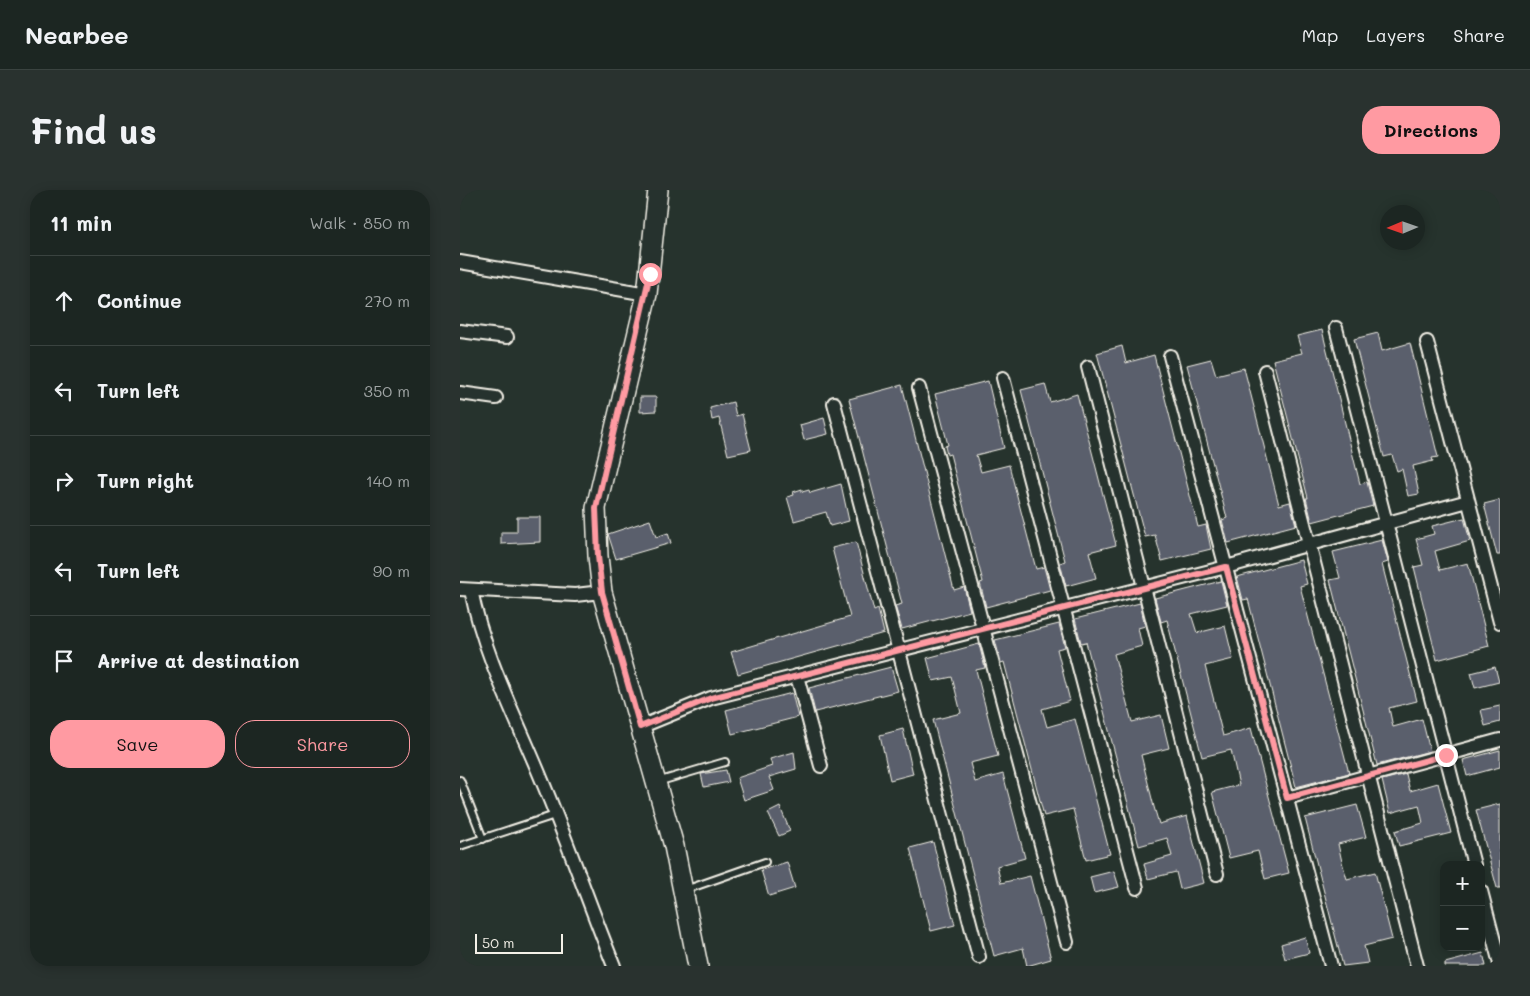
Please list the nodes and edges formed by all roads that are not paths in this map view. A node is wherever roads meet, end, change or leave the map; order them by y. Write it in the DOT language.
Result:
graph roads {
  1 [pos="658,190"];
  2 [pos="460,262"];
  3 [pos="647,294"];
  4 [pos="1336,328"];
  5 [pos="460,331"];
  6 [pos="507,337"];
  7 [pos="1427,342"];
  8 [pos="1170,356"];
  9 [pos="1088,367"];
  10 [pos="1264,371"];
  11 [pos="1004,378"];
  12 [pos="919,388"];
  13 [pos="460,393"];
  14 [pos="496,398"];
  15 [pos="834,404"];
  16 [pos="1468,502"];
  17 [pos="1387,524"];
  18 [pos="1309,545"];
  19 [pos="1226,567"];
  20 [pos="1144,588"];
  21 [pos="466,590"];
  22 [pos="602,592"];
  23 [pos="1064,608"];
  24 [pos="1500,622"];
  25 [pos="983,629"];
  26 [pos="898,651"];
  27 [pos="797,676"];
  28 [pos="640,727"];
  29 [pos="1500,740"];
  30 [pos="1446,755"];
  31 [pos="725,762"];
  32 [pos="821,766"];
  33 [pos="1368,776"];
  34 [pos="460,780"];
  35 [pos="656,782"];
  36 [pos="1287,798"];
  37 [pos="555,815"];
  38 [pos="483,839"];
  39 [pos="460,846"];
  40 [pos="1473,861"];
  41 [pos="765,862"];
  42 [pos="1217,874"];
  43 [pos="1137,888"];
  44 [pos="683,891"];
  45 [pos="1485,906"];
  46 [pos="1067,942"];
  47 [pos="979,957"];
  48 [pos="1500,964"];
  49 [pos="614,966"];
  50 [pos="698,966"];
  51 [pos="1331,966"];
  52 [pos="1417,966"];
  1 -- 3 [label="main road"];
  2 -- 3 [label="street"];
  3 -- 22 [label="main road"];
  4 -- 17 [label="street"];
  5 -- 6 [label="street"];
  7 -- 16 [label="street"];
  8 -- 19 [label="street"];
  9 -- 20 [label="street"];
  10 -- 18 [label="street"];
  11 -- 23 [label="street"];
  12 -- 25 [label="street"];
  13 -- 14 [label="street"];
  15 -- 26 [label="street"];
  16 -- 17 [label="street"];
  16 -- 24 [label="street"];
  17 -- 18 [label="street"];
  17 -- 30 [label="street"];
  18 -- 19 [label="street"];
  18 -- 33 [label="street"];
  19 -- 20 [label="street"];
  19 -- 36 [label="street"];
  20 -- 23 [label="street"];
  20 -- 42 [label="street"];
  21 -- 22 [label="street"];
  21 -- 37 [label="street"];
  22 -- 28 [label="main road"];
  23 -- 25 [label="street"];
  23 -- 43 [label="street"];
  25 -- 26 [label="street"];
  25 -- 46 [label="street"];
  26 -- 27 [label="street"];
  26 -- 47 [label="street"];
  27 -- 28 [label="street"];
  27 -- 32 [label="street"];
  28 -- 35 [label="main road"];
  29 -- 30 [label="street"];
  30 -- 33 [label="street"];
  30 -- 40 [label="street"];
  31 -- 35 [label="lane"];
  33 -- 36 [label="street"];
  33 -- 52 [label="street"];
  34 -- 38 [label="lane"];
  35 -- 44 [label="main road"];
  36 -- 51 [label="street"];
  37 -- 38 [label="lane"];
  37 -- 49 [label="street"];
  38 -- 39 [label="lane"];
  41 -- 44 [label="lane"];
  44 -- 50 [label="main road"];
  45 -- 48 [label="street"];
}
